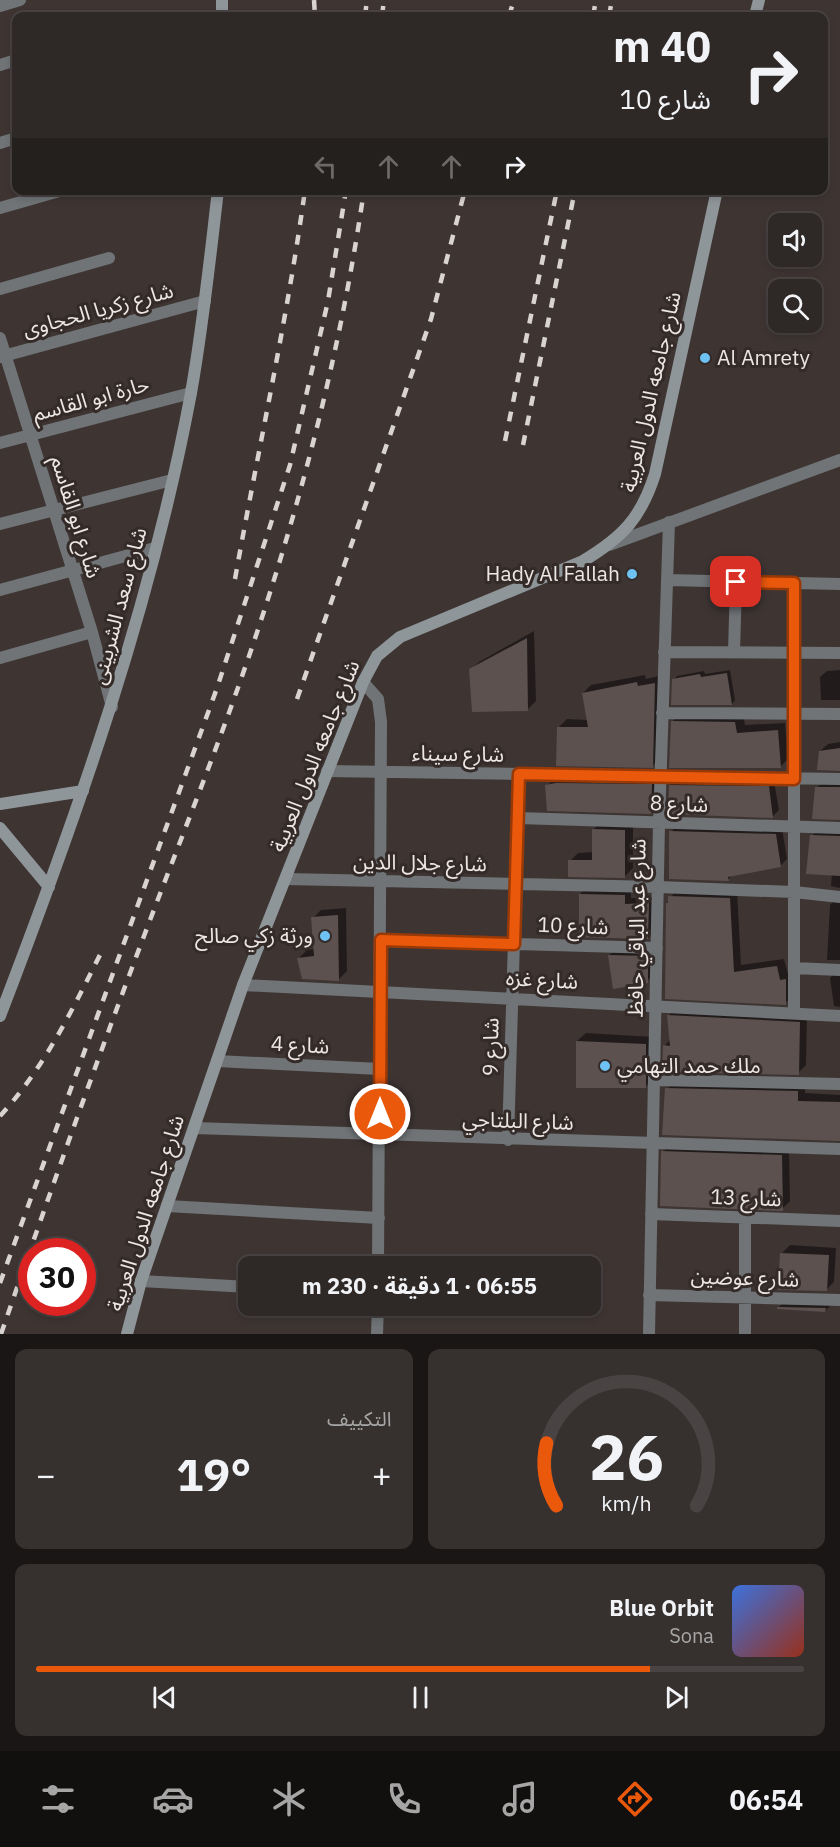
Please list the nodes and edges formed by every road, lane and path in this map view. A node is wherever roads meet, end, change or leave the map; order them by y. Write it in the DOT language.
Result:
graph roads {
  1 [pos="20,0"];
  2 [pos="0,6"];
  3 [pos="46,195"];
  4 [pos="217,195"];
  5 [pos="716,195"];
  6 [pos="0,208"];
  7 [pos="109,258"];
  8 [pos="0,289"];
  9 [pos="205,301"];
  10 [pos="0,339"];
  11 [pos="3,356"];
  12 [pos="191,393"];
  13 [pos="30,435"];
  14 [pos="0,443"];
  15 [pos="840,460"];
  16 [pos="172,480"];
  17 [pos="54,510"];
  18 [pos="669,522"];
  19 [pos="0,524"];
  20 [pos="608,546"];
  21 [pos="155,548"];
  22 [pos="73,570"];
  23 [pos="667,580"];
  24 [pos="736,582"];
  25 [pos="794,583"];
  26 [pos="840,584"];
  27 [pos="0,590"];
  28 [pos="92,632"];
  29 [pos="664,652"];
  30 [pos="734,652"];
  31 [pos="794,653"];
  32 [pos="840,653"];
  33 [pos="0,658"];
  34 [pos="363,682"];
  35 [pos="112,707"];
  36 [pos="662,713"];
  37 [pos="794,714"];
  38 [pos="840,714"];
  39 [pos="327,771"];
  40 [pos="381,772"];
  41 [pos="519,774"];
  42 [pos="660,777"];
  43 [pos="794,779"];
  44 [pos="840,779"];
  45 [pos="83,791"];
  46 [pos="0,804"];
  47 [pos="518,818"];
  48 [pos="659,823"];
  49 [pos="794,827"];
  50 [pos="0,828"];
  51 [pos="840,828"];
  52 [pos="286,879"];
  53 [pos="381,881"];
  54 [pos="516,884"];
  55 [pos="49,887"];
  56 [pos="658,887"];
  57 [pos="794,892"];
  58 [pos="840,897"];
  59 [pos="381,940"];
  60 [pos="514,944"];
  61 [pos="657,948"];
  62 [pos="794,969"];
  63 [pos="840,970"];
  64 [pos="243,985"];
  65 [pos="381,992"];
  66 [pos="512,998"];
  67 [pos="655,1006"];
  68 [pos="794,1013"];
  69 [pos="0,1016"];
  70 [pos="840,1016"];
  71 [pos="217,1061"];
  72 [pos="380,1069"];
  73 [pos="654,1080"];
  74 [pos="840,1084"];
  75 [pos="194,1128"];
  76 [pos="380,1136"];
  77 [pos="508,1140"];
  78 [pos="653,1144"];
  79 [pos="840,1149"];
  80 [pos="167,1206"];
  81 [pos="651,1214"];
  82 [pos="379,1218"];
  83 [pos="745,1218"];
  84 [pos="840,1221"];
  85 [pos="378,1256"];
  86 [pos="141,1281"];
  87 [pos="238,1286"];
  88 [pos="649,1295"];
  89 [pos="745,1298"];
  90 [pos="840,1300"];
  91 [pos="378,1316"];
  92 [pos="126,1334"];
  93 [pos="377,1334"];
  94 [pos="649,1334"];
  95 [pos="745,1334"];
  1 -- 2 [label="street"];
  3 -- 6 [label="street"];
  4 -- 9 [label="main road, شارع سعد الشربينى"];
  5 -- 20 [label="main road, شارع جامعه الدول العربية"];
  7 -- 8 [label="street"];
  9 -- 11 [label="street, شارع زكريا الحجاوى"];
  9 -- 12 [label="main road, شارع سعد الشربينى"];
  10 -- 11 [label="street, شارع ابو القاسم"];
  11 -- 13 [label="street, شارع ابو القاسم"];
  12 -- 13 [label="street, حارة ابو القاسم"];
  12 -- 16 [label="main road, شارع سعد الشربينى"];
  13 -- 14 [label="street, حارة ابو القاسم"];
  13 -- 17 [label="street, شارع ابو القاسم"];
  15 -- 18 [label="street"];
  16 -- 17 [label="street"];
  16 -- 21 [label="main road, شارع سعد الشربينى"];
  17 -- 19 [label="street"];
  17 -- 22 [label="street, شارع ابو القاسم"];
  18 -- 20 [label="street"];
  18 -- 23 [label="street, شارع عبد الباقي حافظ"];
  20 -- 34 [label="main road, شارع جامعه الدول العربية"];
  21 -- 22 [label="street"];
  21 -- 35 [label="main road, شارع سعد الشربينى"];
  22 -- 27 [label="street"];
  22 -- 28 [label="street, شارع ابو القاسم"];
  23 -- 24 [label="street"];
  23 -- 29 [label="street, شارع عبد الباقي حافظ"];
  24 -- 25 [label="street"];
  24 -- 30 [label="street"];
  25 -- 26 [label="street"];
  25 -- 31 [label="street"];
  28 -- 33 [label="street"];
  28 -- 35 [label="street, شارع ابو القاسم"];
  29 -- 30 [label="street"];
  29 -- 36 [label="street, شارع عبد الباقي حافظ"];
  30 -- 31 [label="street"];
  31 -- 32 [label="street"];
  31 -- 37 [label="street"];
  34 -- 39 [label="main road, شارع جامعه الدول العربية"];
  34 -- 40 [label="street"];
  35 -- 45 [label="main road, شارع سعد الشربينى"];
  36 -- 37 [label="street"];
  36 -- 42 [label="street, شارع عبد الباقي حافظ"];
  37 -- 38 [label="street"];
  37 -- 43 [label="street"];
  39 -- 40 [label="street, شارع سيناء"];
  39 -- 52 [label="main road, شارع جامعه الدول العربية"];
  40 -- 41 [label="street, شارع سيناء"];
  40 -- 53 [label="street"];
  41 -- 42 [label="street, شارع سيناء"];
  41 -- 47 [label="street, شارع 9"];
  42 -- 43 [label="street, شارع سيناء"];
  42 -- 48 [label="street, شارع عبد الباقي حافظ"];
  43 -- 44 [label="street, شارع سيناء"];
  43 -- 49 [label="street"];
  45 -- 46 [label="main road"];
  45 -- 55 [label="main road, شارع سعد الشربينى"];
  47 -- 48 [label="street, شارع 8"];
  47 -- 54 [label="street, شارع 9"];
  48 -- 49 [label="street, شارع 8"];
  48 -- 56 [label="street, شارع عبد الباقي حافظ"];
  49 -- 51 [label="street, شارع 8"];
  49 -- 57 [label="street"];
  50 -- 55 [label="main road"];
  52 -- 53 [label="street, شارع جلال الدين"];
  52 -- 64 [label="main road, شارع جامعه الدول العربية"];
  53 -- 54 [label="street, شارع جلال الدين"];
  53 -- 59 [label="street"];
  54 -- 56 [label="street, شارع جلال الدين"];
  54 -- 60 [label="street, شارع 9"];
  55 -- 69 [label="main road, شارع سعد الشربينى"];
  56 -- 57 [label="street, شارع جلال الدين"];
  56 -- 61 [label="street, شارع عبد الباقي حافظ"];
  57 -- 58 [label="street, شارع جلال الدين"];
  57 -- 62 [label="street"];
  59 -- 60 [label="street, شارع 10"];
  59 -- 65 [label="street"];
  60 -- 61 [label="street, شارع 10"];
  60 -- 66 [label="street, شارع 9"];
  61 -- 67 [label="street, شارع عبد الباقي حافظ"];
  62 -- 63 [label="street"];
  62 -- 68 [label="street"];
  64 -- 65 [label="street, شارع غزه"];
  64 -- 71 [label="main road, شارع جامعه الدول العربية"];
  65 -- 66 [label="street, شارع غزه"];
  65 -- 72 [label="street"];
  66 -- 67 [label="street, شارع غزه"];
  66 -- 77 [label="street, شارع 9"];
  67 -- 68 [label="street, شارع غزه"];
  67 -- 73 [label="street, شارع عبد الباقي حافظ"];
  68 -- 70 [label="street, شارع غزه"];
  71 -- 72 [label="street, شارع 4"];
  71 -- 75 [label="main road, شارع جامعه الدول العربية"];
  72 -- 76 [label="street"];
  73 -- 74 [label="street"];
  73 -- 78 [label="street, شارع عبد الباقي حافظ"];
  75 -- 76 [label="street, شارع البلتاجي"];
  75 -- 80 [label="main road, شارع جامعه الدول العربية"];
  76 -- 77 [label="street, شارع البلتاجي"];
  76 -- 82 [label="street"];
  77 -- 78 [label="street, شارع البلتاجي"];
  78 -- 79 [label="street, شارع البلتاجي"];
  78 -- 81 [label="street, شارع عبد الباقي حافظ"];
  80 -- 82 [label="street"];
  80 -- 86 [label="main road, شارع جامعه الدول العربية"];
  81 -- 83 [label="street, شارع 13"];
  81 -- 88 [label="street, شارع عبد الباقي حافظ"];
  82 -- 85 [label="street"];
  83 -- 84 [label="street, شارع 13"];
  83 -- 89 [label="street"];
  86 -- 87 [label="street"];
  86 -- 92 [label="main road, شارع جامعه الدول العربية"];
  88 -- 89 [label="street, شارع عوضين"];
  88 -- 94 [label="street, شارع عبد الباقي حافظ"];
  89 -- 90 [label="street, شارع عوضين"];
  89 -- 95 [label="street"];
  91 -- 93 [label="street"];
}
